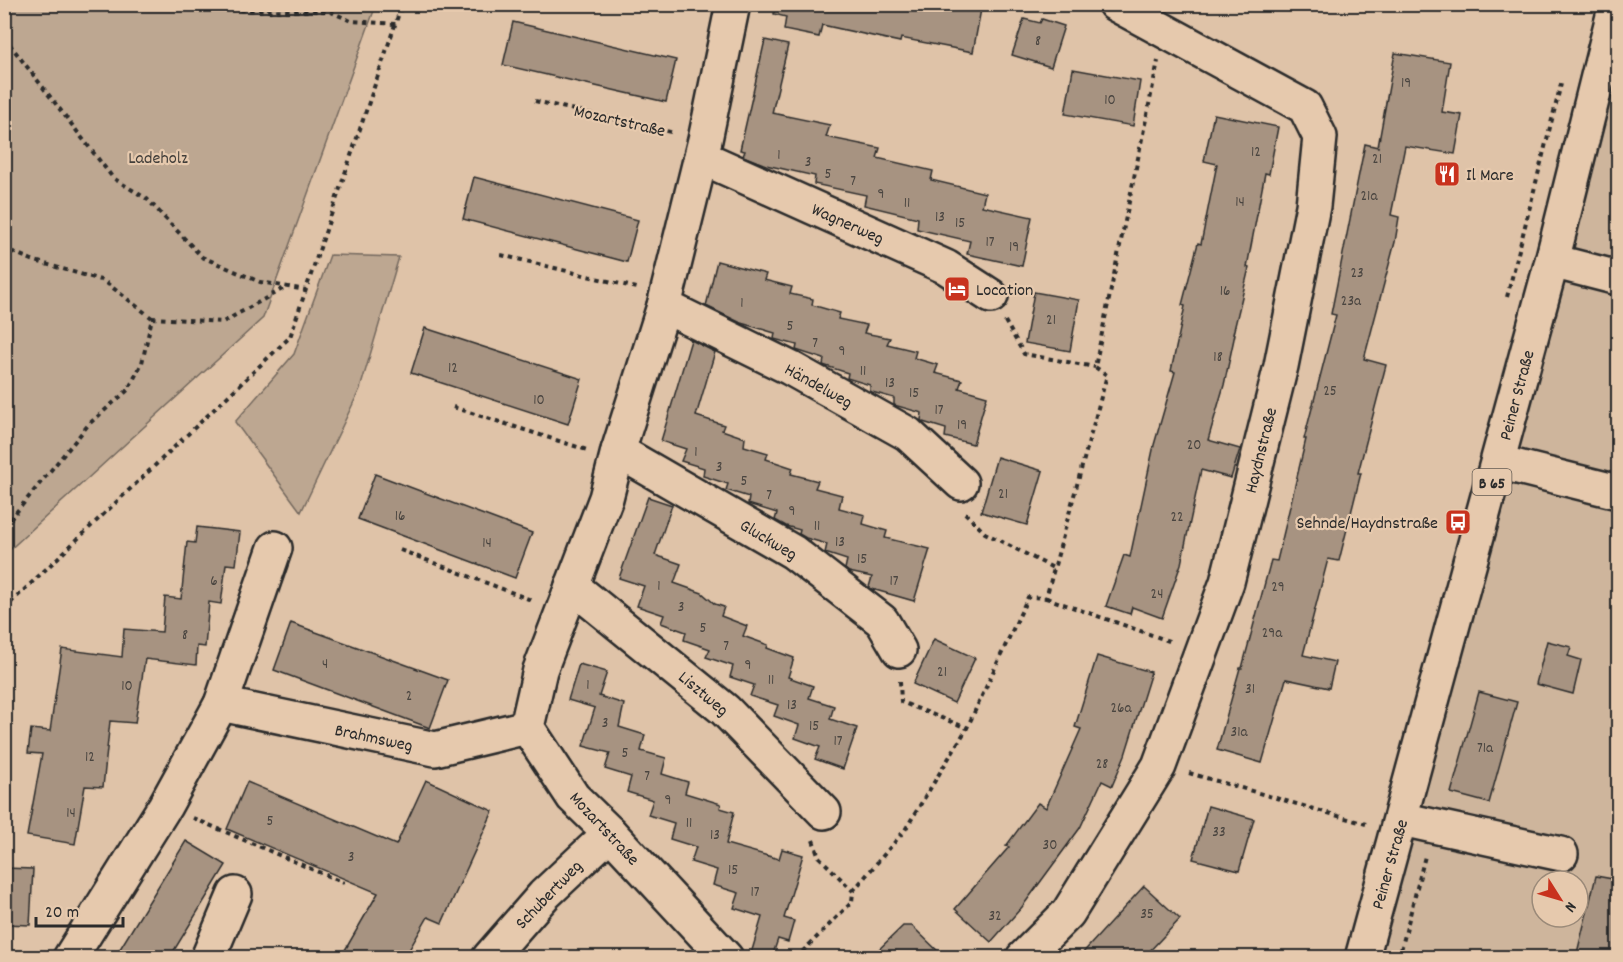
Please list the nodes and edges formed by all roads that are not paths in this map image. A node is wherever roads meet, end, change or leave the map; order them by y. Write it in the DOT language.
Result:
graph roads {
  1 [pos="733,4"];
  2 [pos="1115,4"];
  3 [pos="1616,4"];
  4 [pos="703,148"];
  5 [pos="1552,261"];
  6 [pos="1618,278"];
  7 [pos="991,296"];
  8 [pos="666,300"];
  9 [pos="617,455"];
  10 [pos="1497,462"];
  11 [pos="961,483"];
  12 [pos="1618,492"];
  13 [pos="275,548"];
  14 [pos="568,599"];
  15 [pos="899,650"];
  16 [pos="221,704"];
  17 [pos="527,727"];
  18 [pos="824,812"];
  19 [pos="1401,819"];
  20 [pos="610,833"];
  21 [pos="1561,854"];
  22 [pos="235,894"];
  23 [pos="70,957"];
  24 [pos="208,957"];
  25 [pos="489,957"];
  26 [pos="726,957"];
  27 [pos="1023,957"];
  28 [pos="1362,957"];
  1 -- 4 [label="street"];
  2 -- 27 [label="street, Haydnstraße"];
  3 -- 5 [label="street, Peiner Straße / B 65"];
  4 -- 7 [label="street, Wagnerweg"];
  4 -- 8 [label="street"];
  5 -- 6 [label="street"];
  5 -- 10 [label="street, Peiner Straße / B 65"];
  8 -- 9 [label="street"];
  8 -- 11 [label="street, Händelweg"];
  9 -- 14 [label="street"];
  9 -- 15 [label="street, Gluckweg"];
  10 -- 12 [label="street"];
  10 -- 19 [label="street, Peiner Straße / B 65"];
  13 -- 16 [label="street"];
  14 -- 17 [label="street"];
  14 -- 18 [label="street, Lisztweg"];
  16 -- 17 [label="street, Brahmsweg"];
  16 -- 23 [label="street"];
  17 -- 20 [label="street, Mozartstraße"];
  19 -- 21 [label="street"];
  19 -- 28 [label="street, Peiner Straße / B 65"];
  20 -- 25 [label="street, Schubertweg"];
  20 -- 26 [label="street, Mozartstraße"];
  22 -- 24 [label="street"];
}
